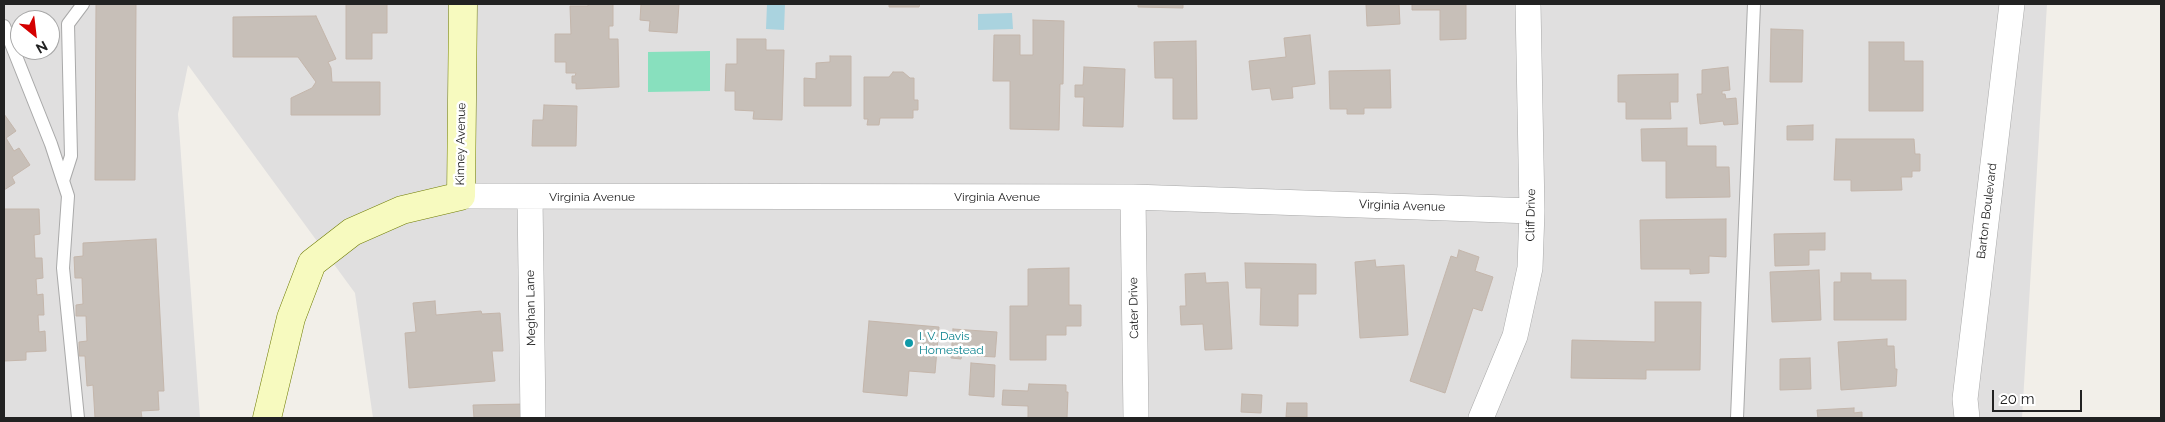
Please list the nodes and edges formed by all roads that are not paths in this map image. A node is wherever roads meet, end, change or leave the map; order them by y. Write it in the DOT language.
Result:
graph roads {
  1 [pos="83,4"];
  2 [pos="463,4"];
  3 [pos="1528,4"];
  4 [pos="1754,4"];
  5 [pos="2012,4"];
  6 [pos="4,26"];
  7 [pos="63,181"];
  8 [pos="461,196"];
  9 [pos="1133,197"];
  10 [pos="530,198"];
  11 [pos="1532,210"];
  12 [pos="78,418"];
  13 [pos="267,418"];
  14 [pos="533,418"];
  15 [pos="1136,418"];
  16 [pos="1481,418"];
  17 [pos="1737,418"];
  18 [pos="1966,418"];
  1 -- 7 [label="lane"];
  2 -- 8 [label="street, Kinney Avenue"];
  3 -- 11 [label="street, Cliff Drive"];
  4 -- 17 [label="lane"];
  5 -- 18 [label="street, Barton Boulevard"];
  6 -- 7 [label="lane"];
  7 -- 12 [label="lane"];
  8 -- 10 [label="street, Virginia Avenue"];
  8 -- 13 [label="street, Kinney Avenue"];
  9 -- 10 [label="street, Virginia Avenue"];
  9 -- 11 [label="street, Virginia Avenue"];
  9 -- 15 [label="street, Cater Drive"];
  10 -- 14 [label="street, Meghan Lane"];
  11 -- 16 [label="street, Cliff Drive"];
}
